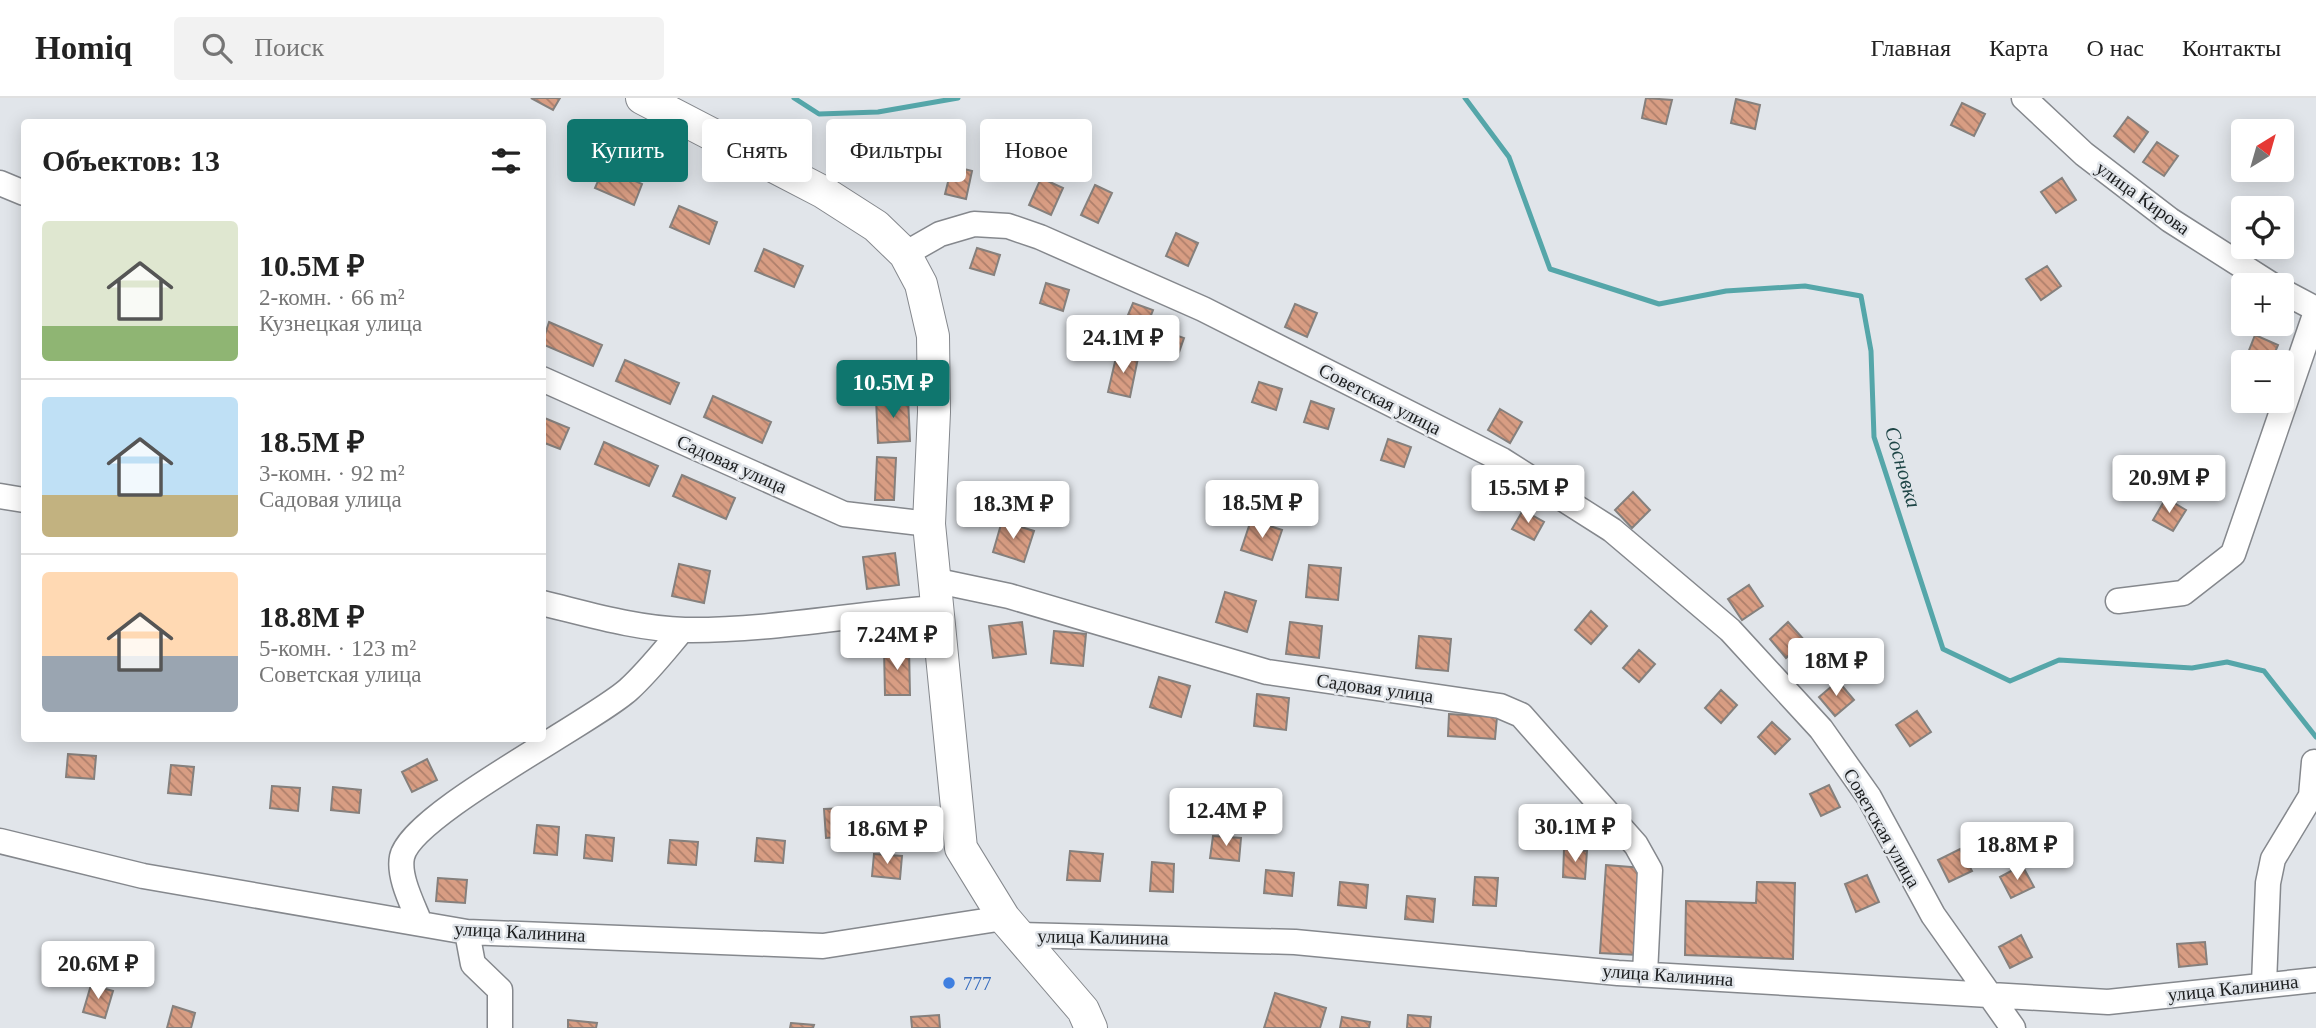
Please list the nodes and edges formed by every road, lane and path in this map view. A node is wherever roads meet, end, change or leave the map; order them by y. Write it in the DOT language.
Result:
graph roads {
  1 [pos="642,98"];
  2 [pos="2024,98"];
  3 [pos="0,183"];
  4 [pos="21,191"];
  5 [pos="905,254"];
  6 [pos="2253,273"];
  7 [pos="2294,298"];
  8 [pos="2316,311"];
  9 [pos="546,381"];
  10 [pos="0,496"];
  11 [pos="21,500"];
  12 [pos="929,524"];
  13 [pos="935,594"];
  14 [pos="2119,601"];
  15 [pos="546,604"];
  16 [pos="682,630"];
  17 [pos="2314,762"];
  18 [pos="0,841"];
  19 [pos="420,923"];
  20 [pos="1012,927"];
  21 [pos="467,932"];
  22 [pos="1645,974"];
  23 [pos="2316,980"];
  24 [pos="2264,984"];
  25 [pos="1991,995"];
  26 [pos="500,1028"];
  27 [pos="1091,1028"];
  28 [pos="2013,1028"];
  1 -- 5 [label="main road"];
  2 -- 6 [label="street, улица Кирова"];
  3 -- 4 [label="street"];
  5 -- 12 [label="main road"];
  5 -- 25 [label="street, Советская улица"];
  7 -- 8 [label="street"];
  8 -- 14 [label="street"];
  9 -- 12 [label="street, Садовая улица"];
  10 -- 11 [label="street"];
  12 -- 13 [label="main road"];
  13 -- 16 [label="street, Садовая улица"];
  13 -- 20 [label="main road"];
  13 -- 22 [label="street, Садовая улица"];
  15 -- 16 [label="street, Садовая улица"];
  16 -- 19 [label="street"];
  17 -- 24 [label="street"];
  18 -- 19 [label="street, улица Калинина"];
  19 -- 21 [label="street, улица Калинина"];
  20 -- 21 [label="street, улица Калинина"];
  20 -- 22 [label="street, улица Калинина"];
  20 -- 27 [label="main road"];
  21 -- 26 [label="street"];
  22 -- 25 [label="street, улица Калинина"];
  23 -- 24 [label="street, улица Калинина"];
  24 -- 25 [label="street, улица Калинина"];
  25 -- 28 [label="street, Советская улица"];
}
